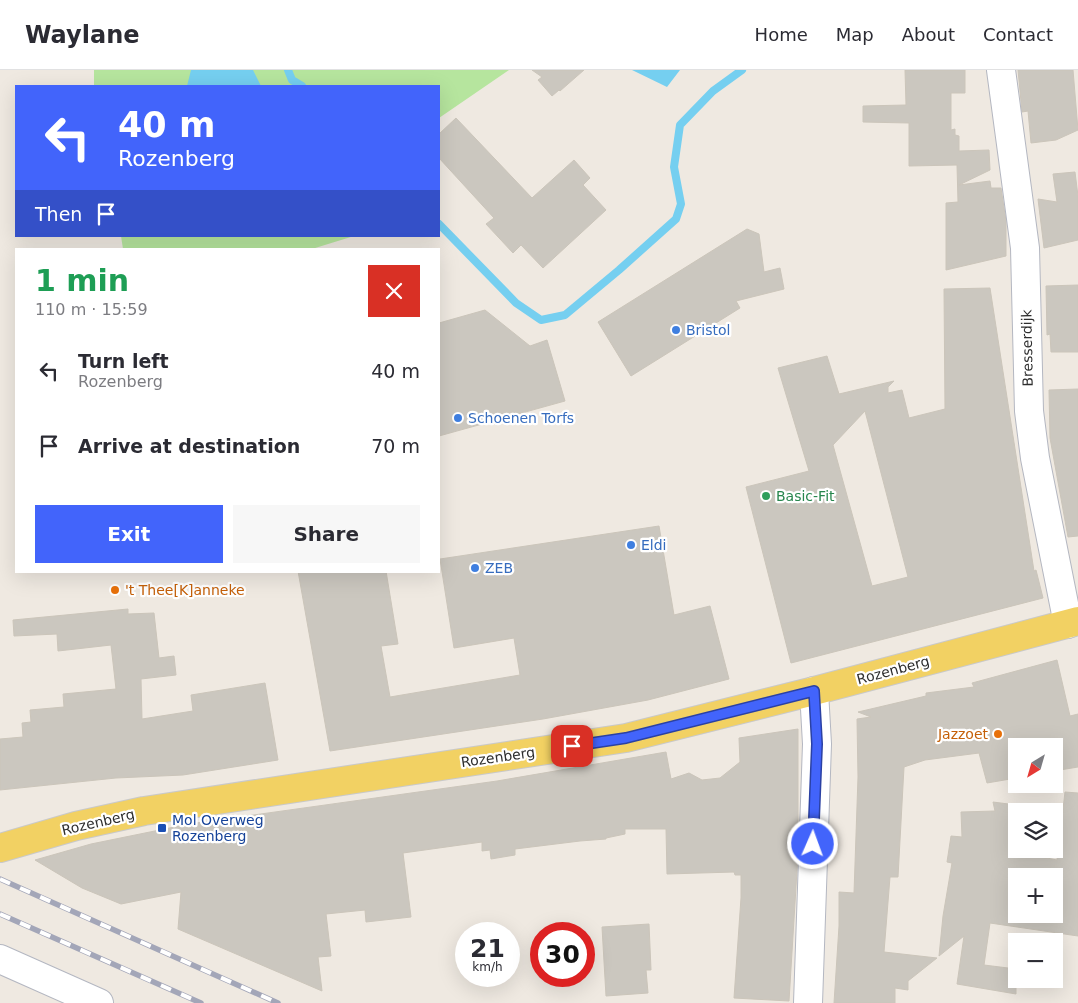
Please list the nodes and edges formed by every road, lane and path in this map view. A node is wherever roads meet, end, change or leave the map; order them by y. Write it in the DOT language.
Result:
graph roads {
  1 [pos="1001,70"];
  2 [pos="1073,622"];
  3 [pos="814,691"];
  4 [pos="0,848"];
  5 [pos="0,959"];
  6 [pos="99,1003"];
  7 [pos="808,1003"];
  1 -- 2 [label="street, Bresserdijk"];
  2 -- 3 [label="main road, Rozenberg"];
  3 -- 4 [label="main road, Rozenberg"];
  3 -- 7 [label="street"];
  5 -- 6 [label="street"];
}
